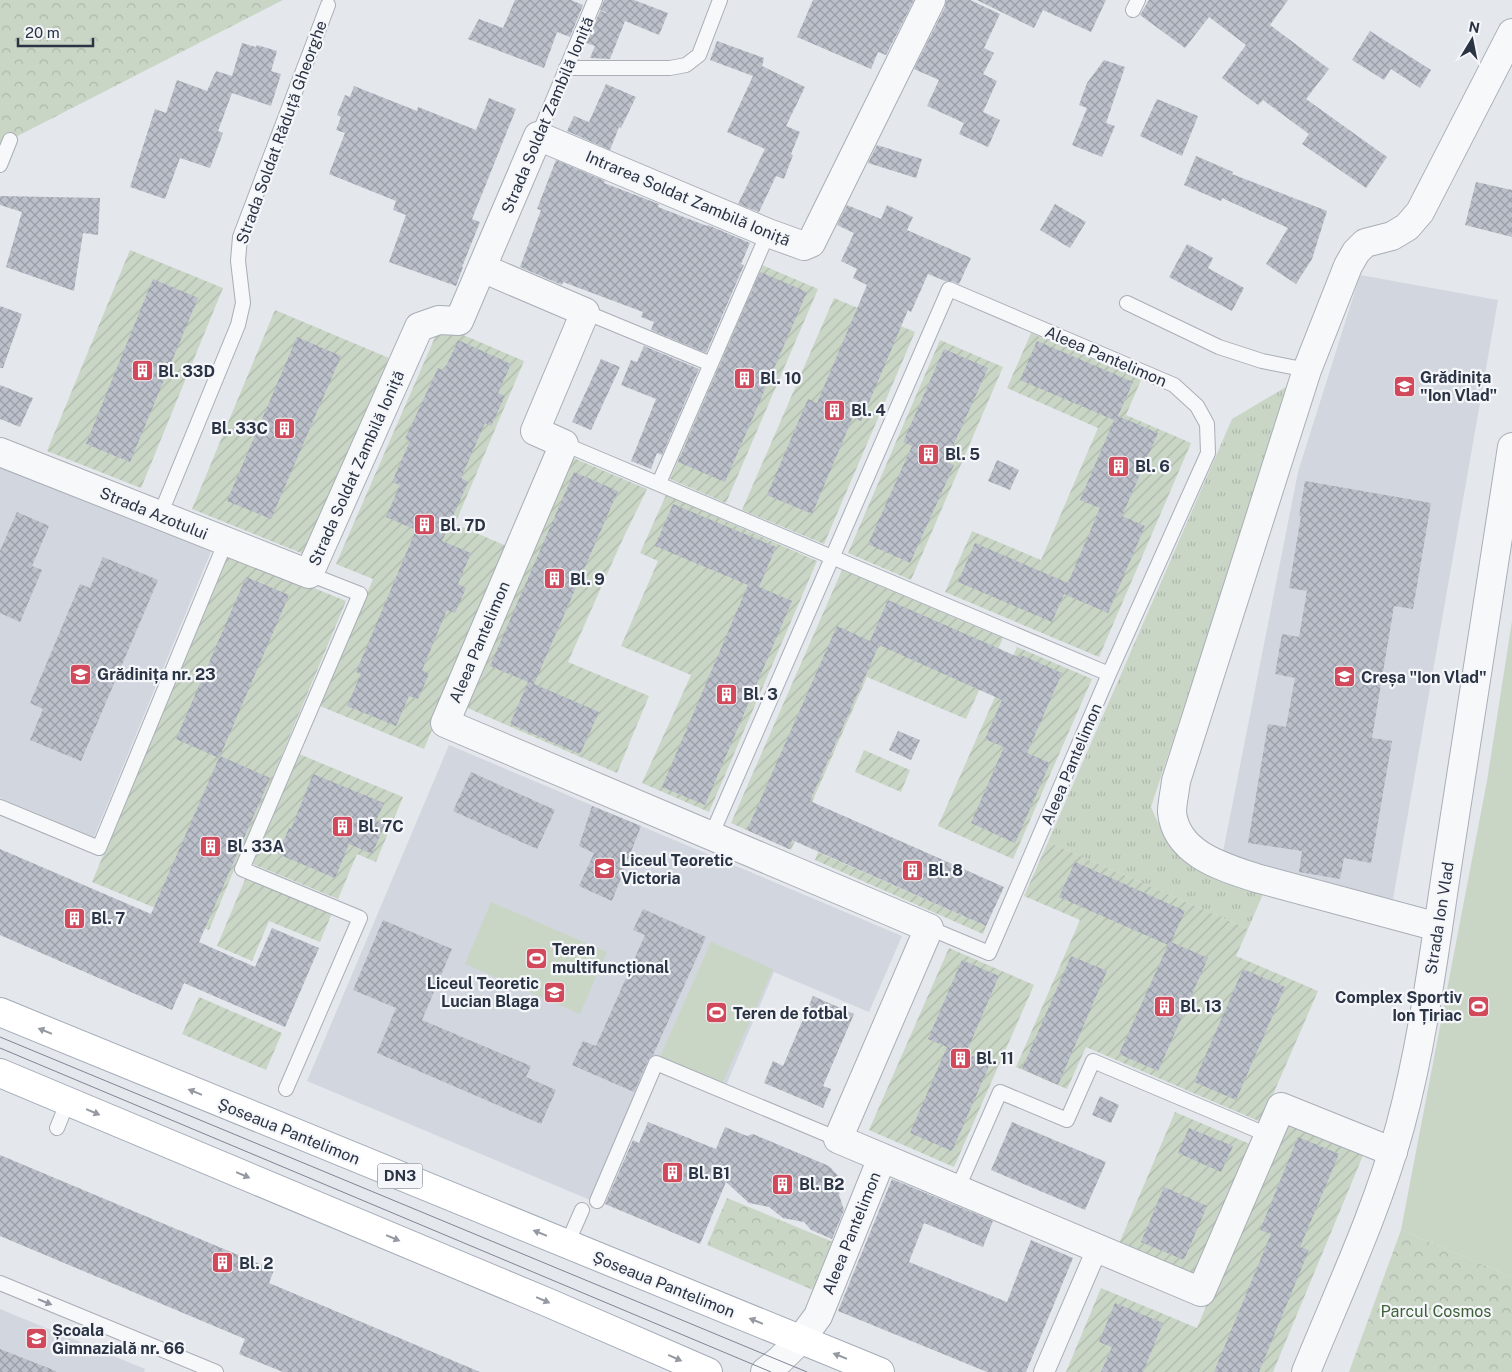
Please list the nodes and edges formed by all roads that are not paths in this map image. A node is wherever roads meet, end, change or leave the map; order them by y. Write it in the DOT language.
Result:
graph roads {
  1 [pos="595,0"];
  2 [pos="720,0"];
  3 [pos="931,0"];
  4 [pos="328,5"];
  5 [pos="1512,33"];
  6 [pos="566,68"];
  7 [pos="538,136"];
  8 [pos="10,140"];
  9 [pos="0,165"];
  10 [pos="768,233"];
  11 [pos="482,268"];
  12 [pos="1127,303"];
  13 [pos="585,312"];
  14 [pos="711,364"];
  15 [pos="1307,370"];
  16 [pos="564,444"];
  17 [pos="1512,447"];
  18 [pos="0,452"];
  19 [pos="659,483"];
  20 [pos="160,515"];
  21 [pos="226,541"];
  22 [pos="832,557"];
  23 [pos="309,574"];
  24 [pos="1108,674"];
  25 [pos="0,807"];
  26 [pos="711,836"];
  27 [pos="1438,927"];
  28 [pos="929,928"];
  29 [pos="0,1012"];
  30 [pos="0,1073"];
  31 [pos="286,1089"];
  32 [pos="68,1101"];
  33 [pos="57,1128"];
  34 [pos="1268,1135"];
  35 [pos="838,1139"];
  36 [pos="1393,1152"];
  37 [pos="882,1158"];
  38 [pos="957,1190"];
  39 [pos="597,1201"];
  40 [pos="582,1210"];
  41 [pos="567,1244"];
  42 [pos="1097,1249"];
  43 [pos="0,1283"];
  44 [pos="801,1339"];
  45 [pos="216,1372"];
  46 [pos="708,1372"];
  47 [pos="765,1372"];
  48 [pos="880,1372"];
  49 [pos="1044,1372"];
  50 [pos="1306,1372"];
  1 -- 6 [label="lane, Strada Soldat Zambilă Ioniță"];
  2 -- 6 [label="lane"];
  3 -- 10 [label="street, Intrarea Soldat Zambilă Ioniță"];
  4 -- 20 [label="lane, Strada Soldat Răduță Gheorghe"];
  5 -- 15 [label="street"];
  6 -- 7 [label="lane, Strada Soldat Zambilă Ioniță"];
  7 -- 10 [label="street, Intrarea Soldat Zambilă Ioniță"];
  7 -- 11 [label="street, Strada Soldat Zambilă Ioniță"];
  8 -- 9 [label="lane"];
  10 -- 14 [label="lane"];
  11 -- 13 [label="street"];
  11 -- 23 [label="street, Strada Soldat Zambilă Ioniță"];
  12 -- 15 [label="lane"];
  13 -- 14 [label="lane"];
  13 -- 16 [label="street"];
  14 -- 19 [label="lane"];
  15 -- 27 [label="street"];
  16 -- 19 [label="lane"];
  16 -- 26 [label="street, Aleea Pantelimon"];
  17 -- 27 [label="street, Strada Ion Vlad"];
  18 -- 20 [label="street, Strada Azotului"];
  19 -- 22 [label="lane"];
  20 -- 21 [label="street, Strada Azotului"];
  21 -- 23 [label="street, Strada Azotului"];
  21 -- 25 [label="lane"];
  22 -- 24 [label="lane"];
  22 -- 24 [label="lane, Aleea Pantelimon"];
  22 -- 26 [label="lane, Aleea Pantelimon"];
  23 -- 31 [label="lane, Strada Soldat Zambilă Ioniță"];
  24 -- 28 [label="lane, Aleea Pantelimon"];
  26 -- 28 [label="street, Aleea Pantelimon"];
  27 -- 36 [label="street, Strada Ion Vlad"];
  28 -- 35 [label="street"];
  41 -- 29 [label="main road, Șoseaua Pantelimon / DN3, one-way"];
  30 -- 32 [label="main road"];
  32 -- 33 [label="lane"];
  32 -- 46 [label="main road, one-way"];
  34 -- 36 [label="street"];
  34 -- 38 [label="lane"];
  34 -- 42 [label="street"];
  35 -- 37 [label="street, Aleea Pantelimon"];
  35 -- 39 [label="lane"];
  36 -- 50 [label="street, Strada Ion Vlad"];
  37 -- 38 [label="street"];
  37 -- 44 [label="street, Aleea Pantelimon"];
  38 -- 42 [label="street"];
  40 -- 41 [label="lane"];
  44 -- 41 [label="main road, Șoseaua Pantelimon / DN3, one-way"];
  42 -- 49 [label="street"];
  43 -- 45 [label="lane, one-way"];
  44 -- 47 [label="street"];
  48 -- 44 [label="main road, Șoseaua Pantelimon / DN3, one-way"];
}
